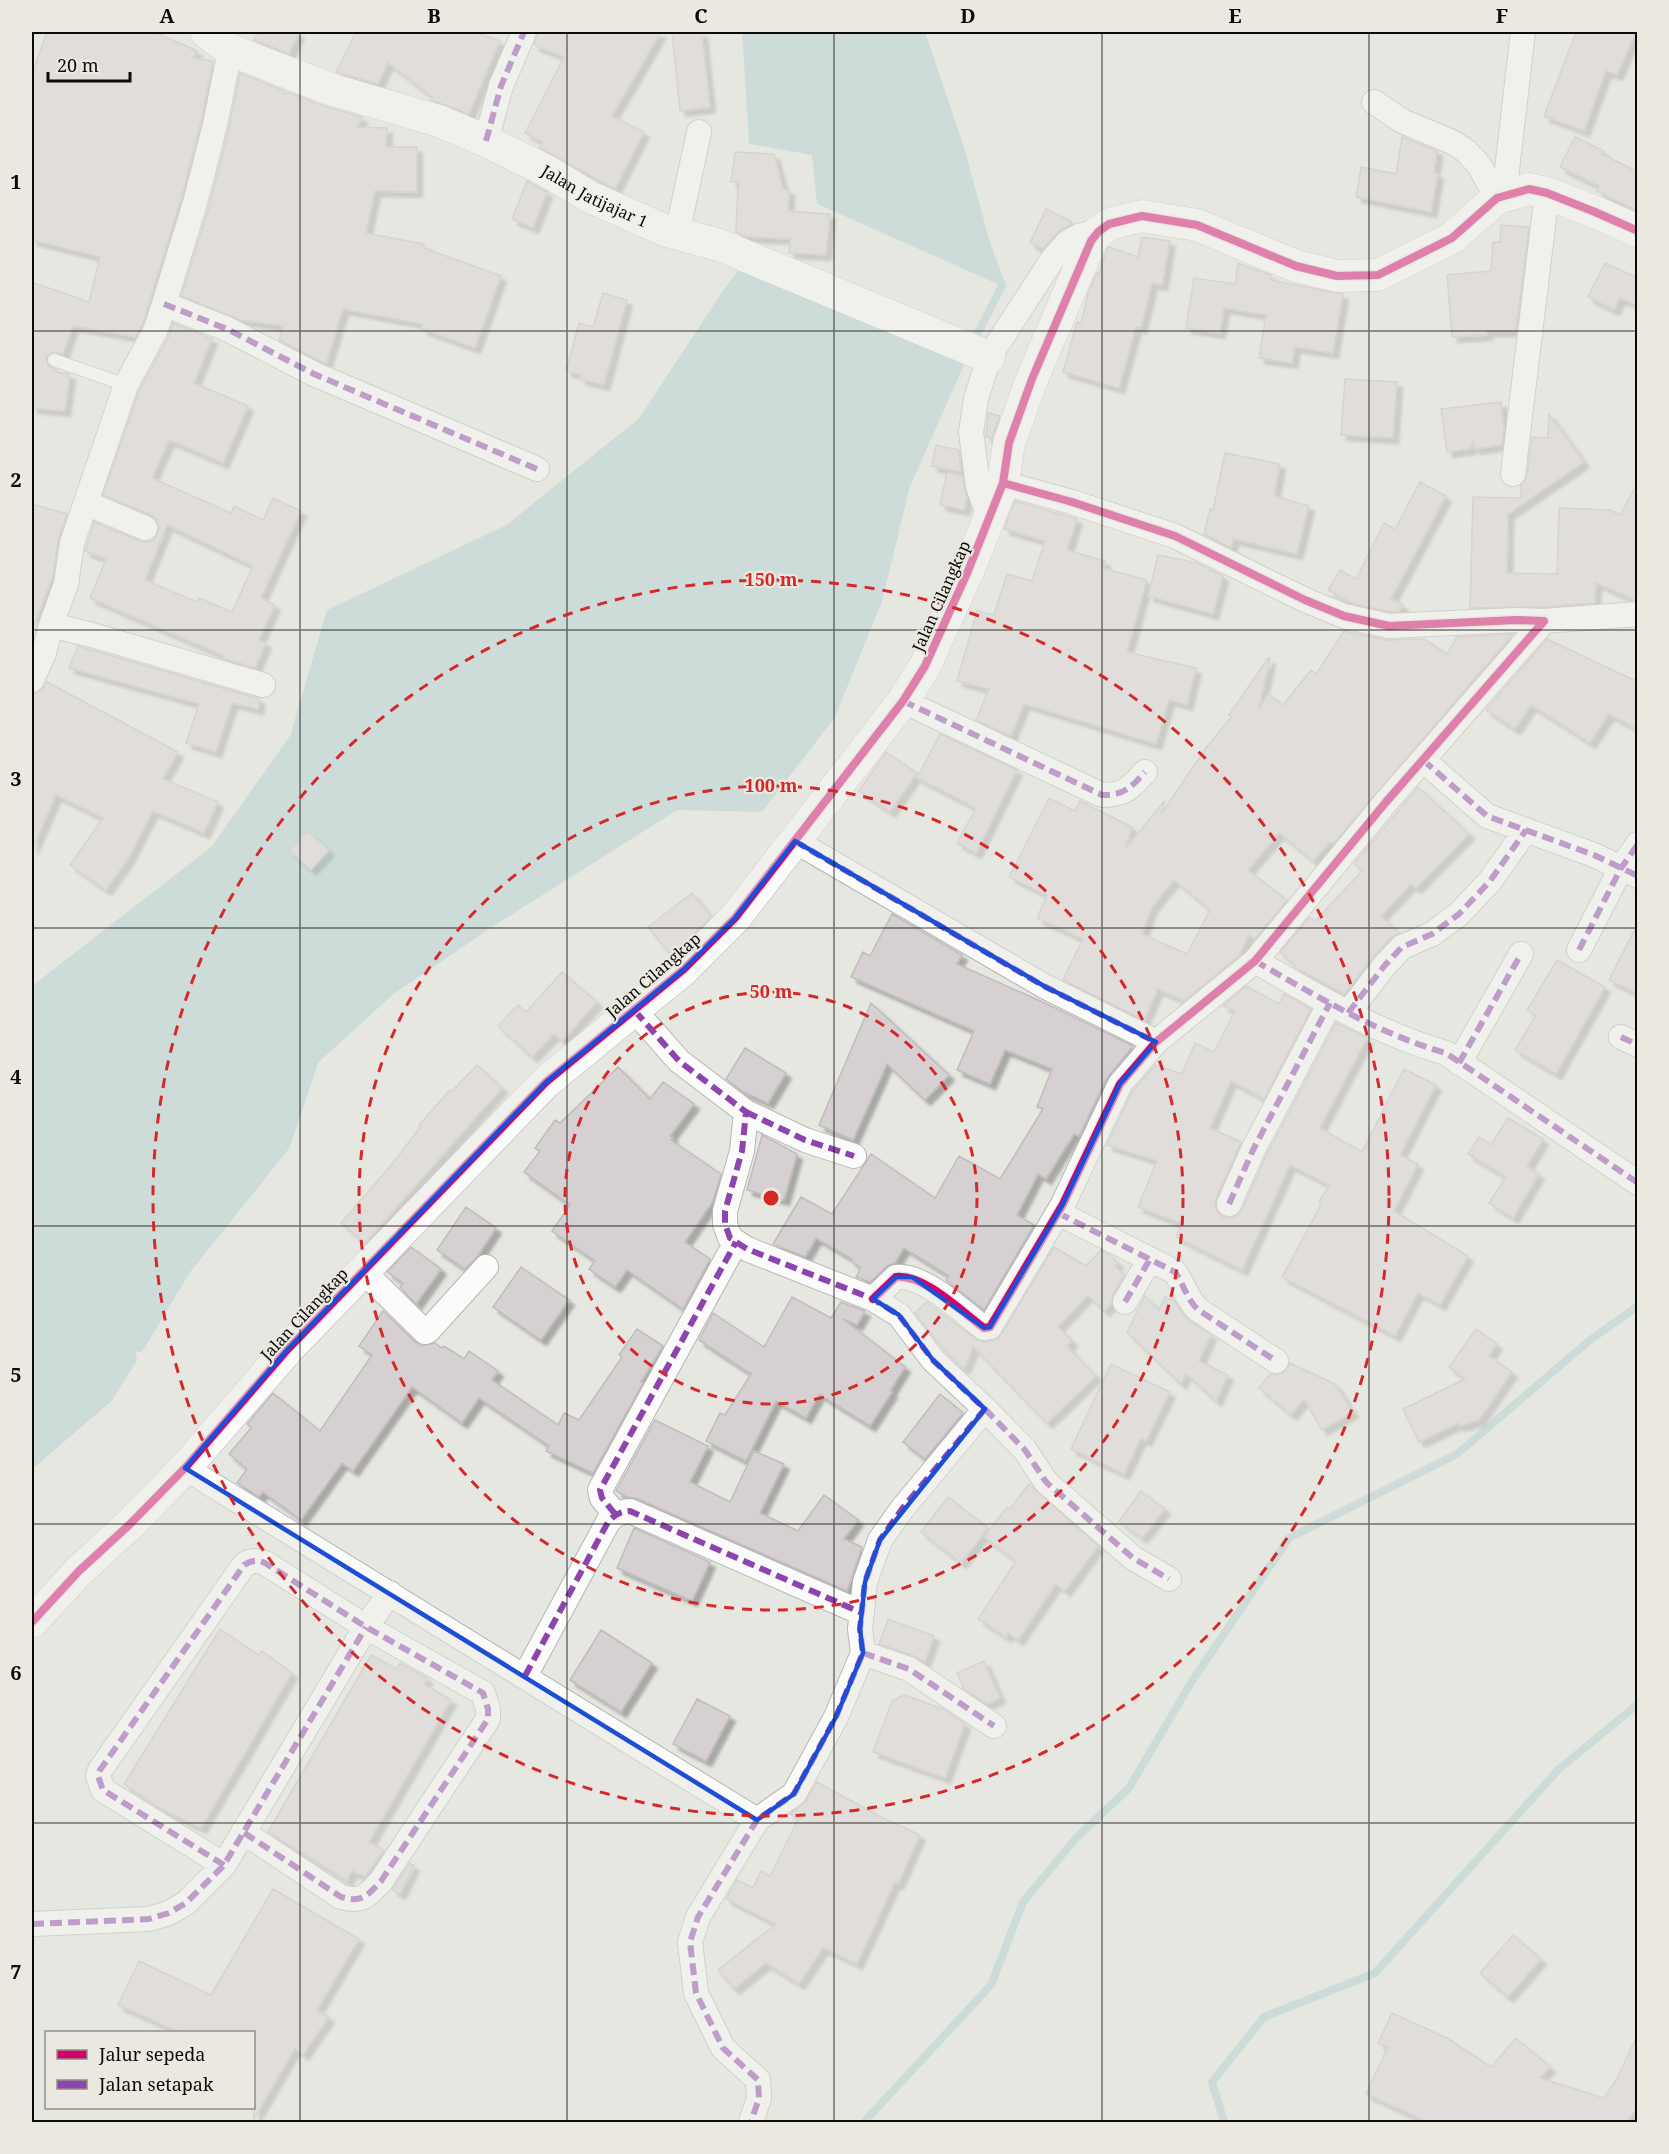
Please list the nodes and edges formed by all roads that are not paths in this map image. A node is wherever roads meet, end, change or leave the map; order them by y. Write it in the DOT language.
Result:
graph roads {
  1 [pos="524,32"];
  2 [pos="1523,32"];
  3 [pos="218,41"];
  4 [pos="1374,102"];
  5 [pos="699,132"];
  6 [pos="486,141"];
  7 [pos="1547,193"];
  8 [pos="1501,196"];
  9 [pos="1104,228"];
  10 [pos="1638,231"];
  11 [pos="677,234"];
  12 [pos="165,304"];
  13 [pos="975,351"];
  14 [pos="54,360"];
  15 [pos="126,385"];
  16 [pos="537,469"];
  17 [pos="1512,474"];
  18 [pos="1003,483"];
  19 [pos="86,503"];
  20 [pos="989,518"];
  21 [pos="145,528"];
  22 [pos="1638,614"];
  23 [pos="1544,621"];
  24 [pos="51,625"];
  25 [pos="32,680"];
  26 [pos="263,685"];
  27 [pos="903,701"];
  28 [pos="1423,760"];
  29 [pos="1145,772"];
  30 [pos="1526,830"];
  31 [pos="795,841"];
  32 [pos="1638,844"];
  33 [pos="1629,872"];
  34 [pos="1579,950"];
  35 [pos="1521,954"];
  36 [pos="1255,961"];
  37 [pos="1339,1008"];
  38 [pos="635,1011"];
  39 [pos="1156,1042"];
  40 [pos="1459,1063"];
  41 [pos="746,1112"];
  42 [pos="854,1156"];
  43 [pos="1638,1183"];
  44 [pos="1229,1204"];
  45 [pos="1058,1213"];
  46 [pos="736,1242"];
  47 [pos="1150,1259"];
  48 [pos="486,1267"];
  49 [pos="363,1271"];
  50 [pos="873,1299"];
  51 [pos="1125,1302"];
  52 [pos="1276,1361"];
  53 [pos="985,1409"];
  54 [pos="184,1468"];
  55 [pos="615,1514"];
  56 [pos="1169,1579"];
  57 [pos="390,1593"];
  58 [pos="861,1613"];
  59 [pos="32,1622"];
  60 [pos="366,1627"];
  61 [pos="863,1653"];
  62 [pos="525,1676"];
  63 [pos="994,1726"];
  64 [pos="757,1820"];
  65 [pos="243,1832"];
  66 [pos="224,1865"];
  67 [pos="32,1924"];
  68 [pos="751,2122"];
  1 -- 6 [label="street"];
  2 -- 8 [label="street"];
  3 -- 6 [label="street, Jalan Jatijajar 1"];
  3 -- 12 [label="street"];
  4 -- 8 [label="street"];
  5 -- 11 [label="street"];
  6 -- 11 [label="street, Jalan Jatijajar 1"];
  7 -- 8 [label="street"];
  7 -- 10 [label="street"];
  7 -- 17 [label="street"];
  8 -- 9 [label="street"];
  9 -- 13 [label="street"];
  9 -- 18 [label="street, Jalan Cilangkap"];
  11 -- 13 [label="street, Jalan Jatijajar 1"];
  12 -- 15 [label="street"];
  12 -- 16 [label="street"];
  13 -- 20 [label="street"];
  14 -- 15 [label="lane"];
  15 -- 19 [label="street"];
  18 -- 20 [label="street, Jalan Cilangkap"];
  18 -- 23 [label="street"];
  19 -- 21 [label="street"];
  19 -- 24 [label="street"];
  20 -- 27 [label="street, Jalan Cilangkap"];
  22 -- 23 [label="street"];
  23 -- 28 [label="street"];
  24 -- 25 [label="street"];
  24 -- 26 [label="street"];
  27 -- 29 [label="street"];
  27 -- 31 [label="street, Jalan Cilangkap"];
  28 -- 30 [label="street"];
  28 -- 36 [label="street"];
  30 -- 33 [label="street"];
  30 -- 37 [label="street"];
  31 -- 38 [label="street, Jalan Cilangkap"];
  31 -- 39 [label="street"];
  32 -- 33 [label="street"];
  33 -- 34 [label="street"];
  35 -- 40 [label="street"];
  36 -- 37 [label="street"];
  36 -- 39 [label="street"];
  37 -- 40 [label="street"];
  37 -- 44 [label="street"];
  38 -- 41 [label="street"];
  38 -- 49 [label="street, Jalan Cilangkap"];
  39 -- 45 [label="street"];
  40 -- 43 [label="street"];
  41 -- 42 [label="street"];
  41 -- 46 [label="street"];
  45 -- 47 [label="street"];
  45 -- 50 [label="street"];
  46 -- 50 [label="street"];
  46 -- 55 [label="street"];
  47 -- 51 [label="street"];
  47 -- 52 [label="street"];
  48 -- 49 [label="street"];
  49 -- 54 [label="street, Jalan Cilangkap"];
  50 -- 53 [label="street"];
  53 -- 56 [label="street"];
  53 -- 58 [label="street"];
  54 -- 57 [label="street"];
  54 -- 59 [label="street, Jalan Cilangkap"];
  55 -- 58 [label="street"];
  55 -- 62 [label="street"];
  57 -- 60 [label="street"];
  57 -- 62 [label="street"];
  58 -- 61 [label="street"];
  60 -- 65 [label="street"];
  60 -- 65 [label="street"];
  60 -- 66 [label="street"];
  61 -- 63 [label="street"];
  61 -- 64 [label="street"];
  62 -- 64 [label="street"];
  64 -- 68 [label="street"];
  65 -- 66 [label="street"];
  66 -- 67 [label="street"];
}
